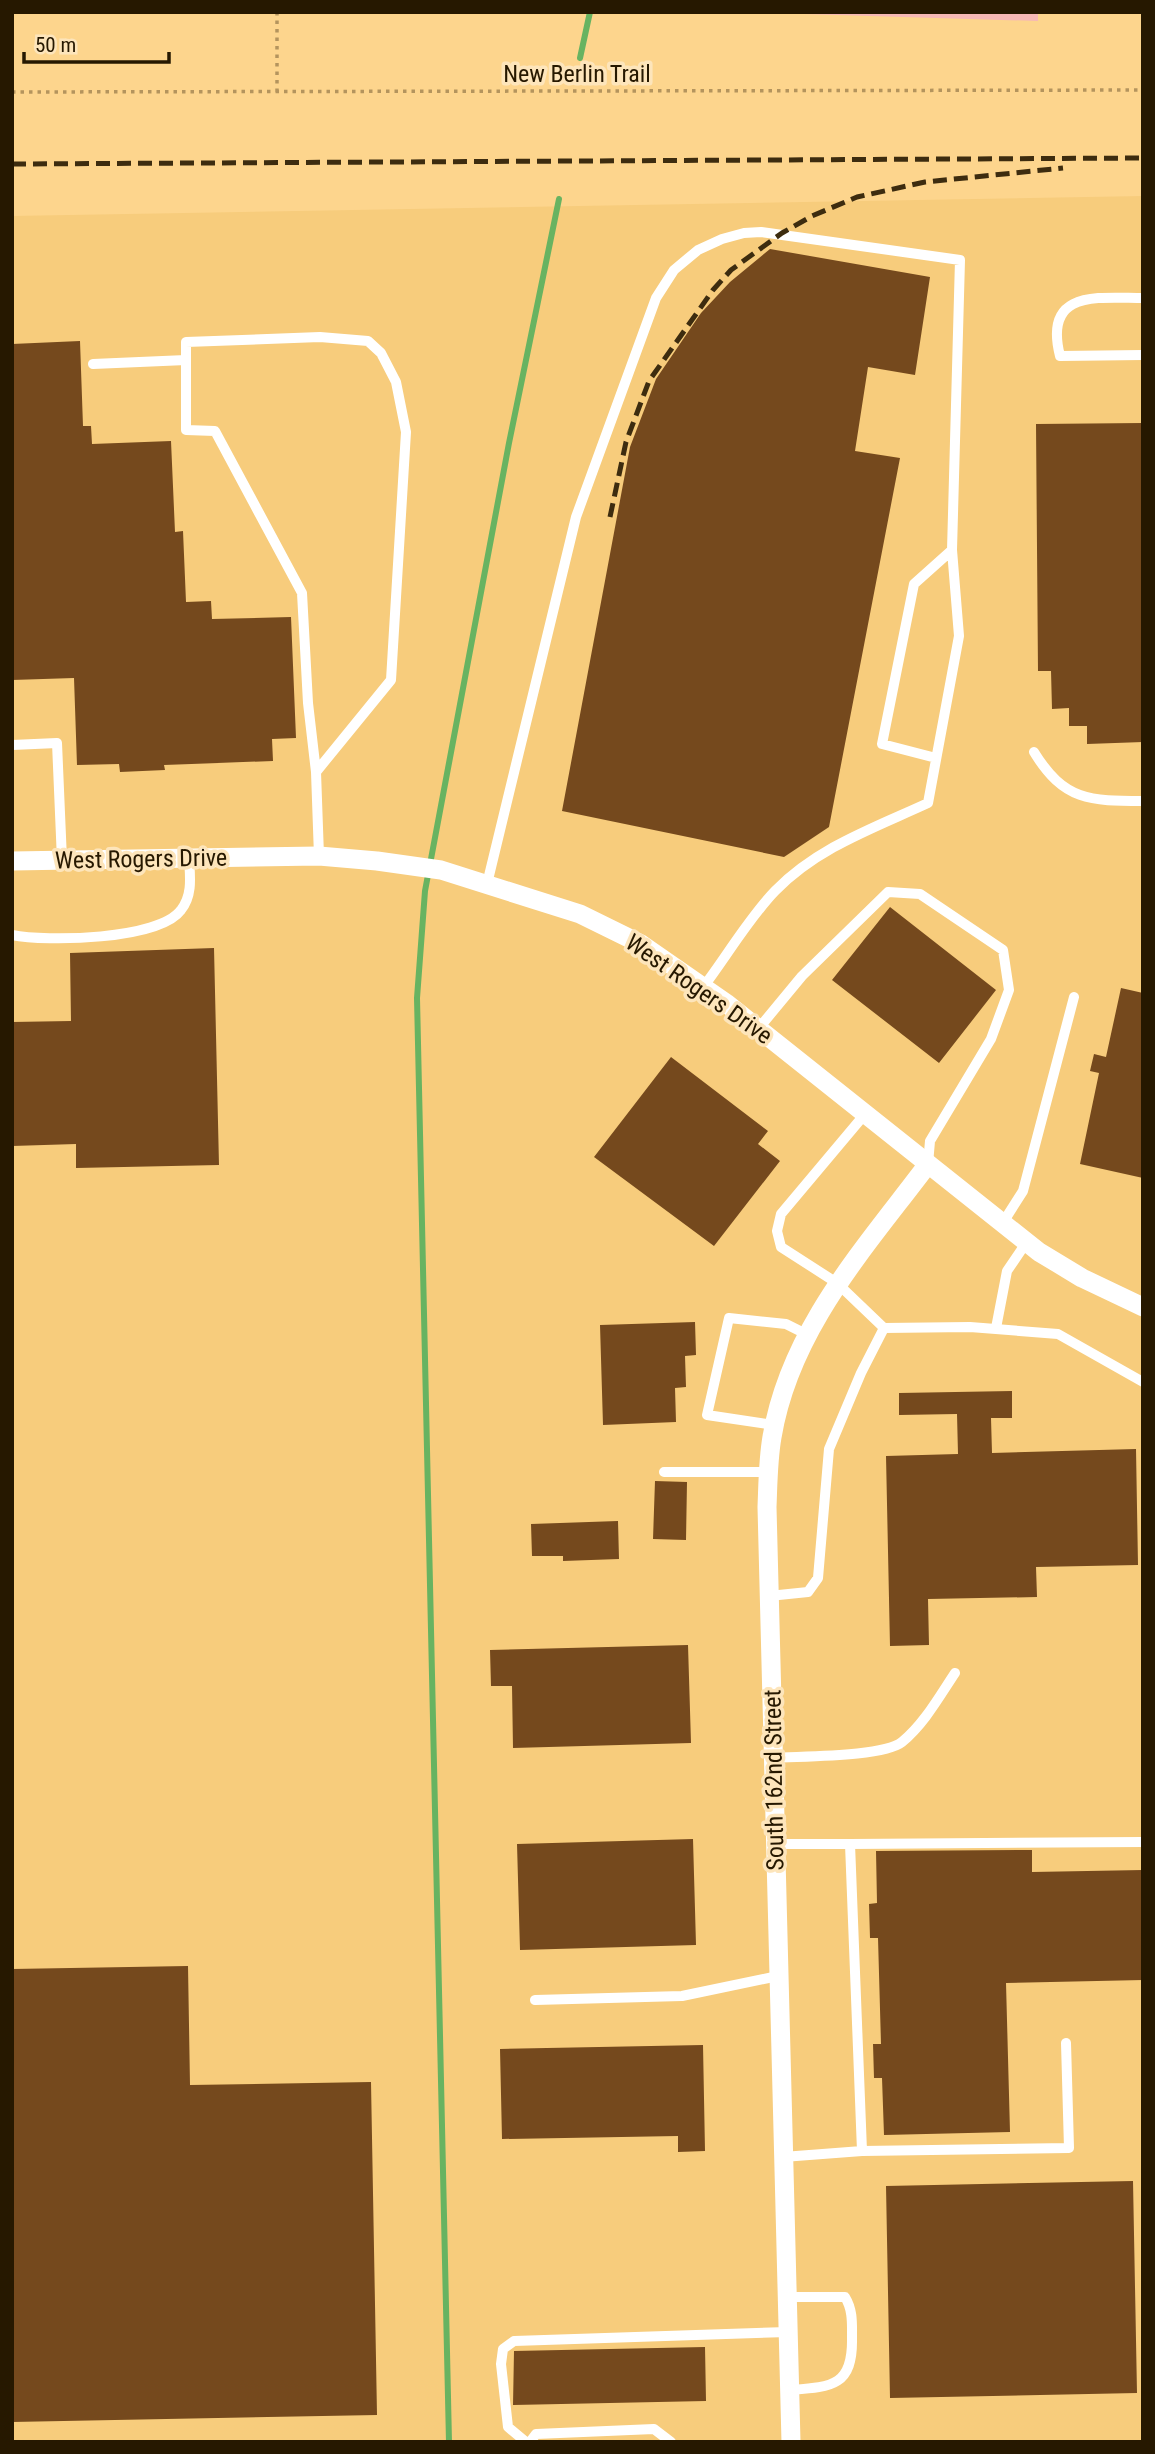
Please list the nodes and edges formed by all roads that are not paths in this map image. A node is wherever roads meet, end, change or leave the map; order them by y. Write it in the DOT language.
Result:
graph roads {
  1 [pos="1143,298"];
  2 [pos="1143,355"];
  3 [pos="186,360"];
  4 [pos="93,364"];
  5 [pos="952,550"];
  6 [pos="12,744"];
  7 [pos="1034,752"];
  8 [pos="936,758"];
  9 [pos="316,772"];
  10 [pos="1143,801"];
  11 [pos="319,856"];
  12 [pos="189,858"];
  13 [pos="62,860"];
  14 [pos="12,861"];
  15 [pos="487,884"];
  16 [pos="12,934"];
  17 [pos="704,986"];
  18 [pos="1074,997"];
  19 [pos="759,1028"];
  20 [pos="865,1114"];
  21 [pos="928,1164"];
  22 [pos="1002,1224"];
  23 [pos="1026,1243"];
  24 [pos="837,1283"];
  25 [pos="1143,1307"];
  26 [pos="884,1328"];
  27 [pos="996,1328"];
  28 [pos="806,1334"];
  29 [pos="1143,1382"];
  30 [pos="774,1425"];
  31 [pos="664,1472"];
  32 [pos="768,1472"];
  33 [pos="769,1596"];
  34 [pos="955,1673"];
  35 [pos="773,1758"];
  36 [pos="1143,1842"];
  37 [pos="775,1844"];
  38 [pos="850,1844"];
  39 [pos="778,1976"];
  40 [pos="535,2000"];
  41 [pos="1066,2043"];
  42 [pos="862,2151"];
  43 [pos="783,2157"];
  44 [pos="787,2297"];
  45 [pos="788,2332"];
  46 [pos="789,2389"];
  47 [pos="528,2442"];
  48 [pos="671,2442"];
  49 [pos="791,2442"];
  1 -- 2 [label="lane"];
  3 -- 4 [label="lane"];
  3 -- 9 [label="lane"];
  3 -- 9 [label="lane"];
  5 -- 8 [label="lane"];
  5 -- 8 [label="lane"];
  5 -- 15 [label="lane"];
  6 -- 13 [label="lane"];
  7 -- 10 [label="lane"];
  8 -- 17 [label="lane"];
  9 -- 11 [label="lane"];
  11 -- 12 [label="street, West Rogers Drive"];
  11 -- 15 [label="street, West Rogers Drive"];
  12 -- 13 [label="street, West Rogers Drive"];
  12 -- 16 [label="lane"];
  13 -- 14 [label="street, West Rogers Drive"];
  15 -- 17 [label="street, West Rogers Drive"];
  17 -- 19 [label="street, West Rogers Drive"];
  18 -- 22 [label="lane"];
  19 -- 20 [label="street, West Rogers Drive"];
  19 -- 21 [label="lane"];
  20 -- 21 [label="street, West Rogers Drive"];
  20 -- 24 [label="lane"];
  21 -- 22 [label="street, West Rogers Drive"];
  21 -- 24 [label="street, South 162nd Street"];
  22 -- 23 [label="street, West Rogers Drive"];
  23 -- 25 [label="street, West Rogers Drive"];
  23 -- 27 [label="lane"];
  24 -- 26 [label="lane"];
  24 -- 28 [label="street, South 162nd Street"];
  26 -- 27 [label="lane"];
  26 -- 33 [label="lane"];
  27 -- 29 [label="lane"];
  28 -- 30 [label="street, South 162nd Street"];
  28 -- 30 [label="lane"];
  30 -- 32 [label="street, South 162nd Street"];
  31 -- 32 [label="lane"];
  32 -- 33 [label="street, South 162nd Street"];
  33 -- 35 [label="street, South 162nd Street"];
  34 -- 35 [label="lane"];
  35 -- 37 [label="street, South 162nd Street"];
  36 -- 38 [label="lane"];
  37 -- 38 [label="lane"];
  37 -- 39 [label="street, South 162nd Street"];
  38 -- 42 [label="lane"];
  39 -- 40 [label="lane"];
  39 -- 43 [label="street, South 162nd Street"];
  41 -- 42 [label="lane"];
  42 -- 43 [label="lane"];
  43 -- 44 [label="street, South 162nd Street"];
  44 -- 45 [label="street, South 162nd Street"];
  44 -- 46 [label="lane"];
  45 -- 46 [label="street, South 162nd Street"];
  45 -- 47 [label="lane"];
  46 -- 49 [label="street, South 162nd Street"];
  47 -- 48 [label="lane"];
}
